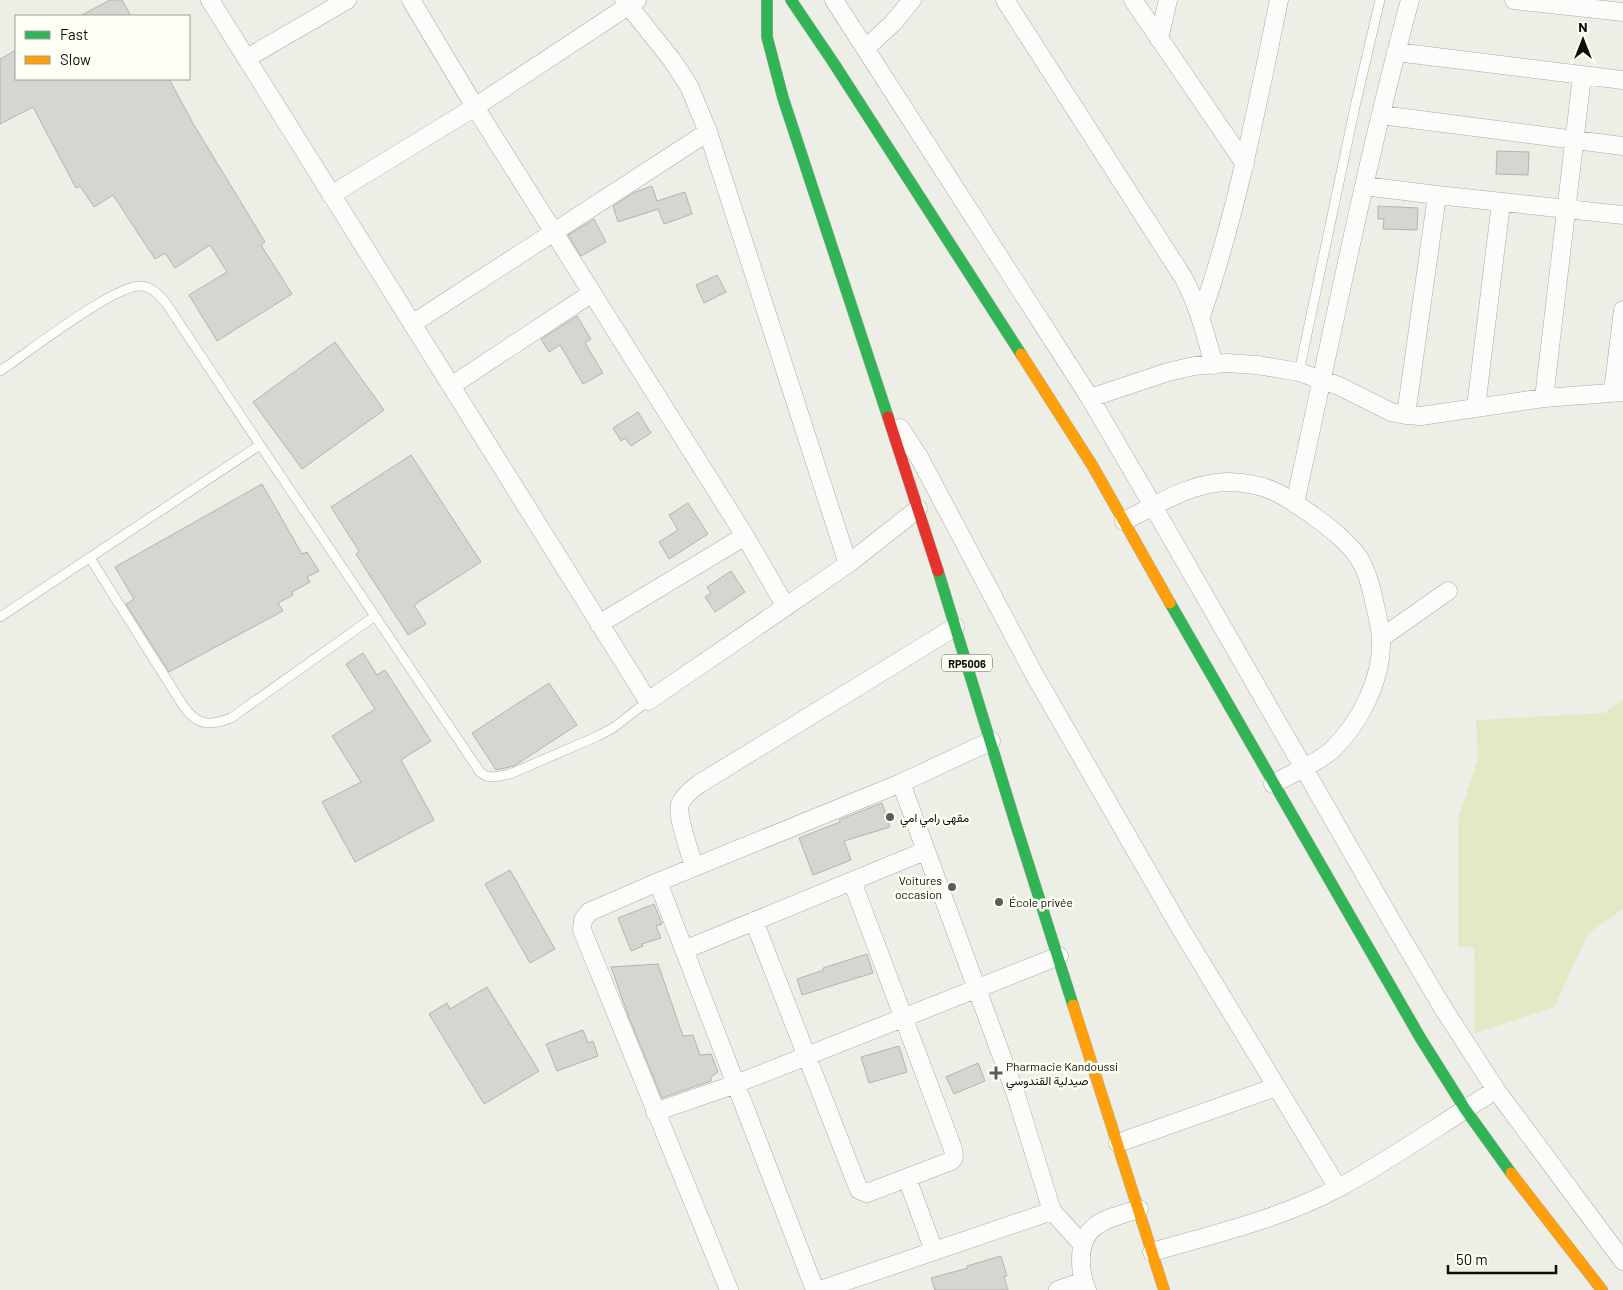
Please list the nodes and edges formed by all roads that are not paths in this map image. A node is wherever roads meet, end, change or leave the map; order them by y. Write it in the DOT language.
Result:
graph roads {
  1 [pos="210,0"];
  2 [pos="347,0"];
  3 [pos="412,0"];
  4 [pos="767,0"];
  5 [pos="792,0"];
  6 [pos="834,0"];
  7 [pos="912,0"];
  8 [pos="1005,0"];
  9 [pos="1133,0"];
  10 [pos="1168,0"];
  11 [pos="1279,0"];
  12 [pos="1380,0"];
  13 [pos="1410,0"];
  14 [pos="1514,0"];
  15 [pos="630,2"];
  16 [pos="1561,2"];
  17 [pos="1623,12"];
  18 [pos="755,17"];
  19 [pos="766,37"];
  20 [pos="1159,39"];
  21 [pos="866,48"];
  22 [pos="1396,52"];
  23 [pos="247,58"];
  24 [pos="1582,76"];
  25 [pos="1623,80"];
  26 [pos="476,107"];
  27 [pos="1381,115"];
  28 [pos="708,132"];
  29 [pos="1574,140"];
  30 [pos="1623,146"];
  31 [pos="1245,164"];
  32 [pos="1364,186"];
  33 [pos="331,194"];
  34 [pos="1437,196"];
  35 [pos="1501,203"];
  36 [pos="1566,210"];
  37 [pos="1623,216"];
  38 [pos="554,231"];
  39 [pos="592,293"];
  40 [pos="1623,310"];
  41 [pos="1201,316"];
  42 [pos="412,324"];
  43 [pos="1214,364"];
  44 [pos="0,371"];
  45 [pos="1299,372"];
  46 [pos="1322,379"];
  47 [pos="451,386"];
  48 [pos="1618,392"];
  49 [pos="1090,398"];
  50 [pos="1544,398"];
  51 [pos="883,402"];
  52 [pos="1476,407"];
  53 [pos="1406,415"];
  54 [pos="260,445"];
  55 [pos="1295,503"];
  56 [pos="1153,506"];
  57 [pos="918,509"];
  58 [pos="1124,521"];
  59 [pos="745,536"];
  60 [pos="90,558"];
  61 [pos="848,564"];
  62 [pos="1448,591"];
  63 [pos="786,607"];
  64 [pos="375,616"];
  65 [pos="0,617"];
  66 [pos="599,624"];
  67 [pos="955,627"];
  68 [pos="1381,638"];
  69 [pos="648,701"];
  70 [pos="991,741"];
  71 [pos="1303,768"];
  72 [pos="900,783"];
  73 [pos="1273,784"];
  74 [pos="926,851"];
  75 [pos="694,867"];
  76 [pos="852,881"];
  77 [pos="658,882"];
  78 [pos="754,921"];
  79 [pos="684,950"];
  80 [pos="1059,956"];
  81 [pos="976,990"];
  82 [pos="903,1018"];
  83 [pos="808,1056"];
  84 [pos="736,1084"];
  85 [pos="1276,1087"];
  86 [pos="1496,1090"];
  87 [pos="1465,1109"];
  88 [pos="655,1112"];
  89 [pos="1118,1143"];
  90 [pos="907,1178"];
  91 [pos="1338,1188"];
  92 [pos="1139,1209"];
  93 [pos="1052,1211"];
  94 [pos="1083,1245"];
  95 [pos="934,1251"];
  96 [pos="1152,1252"];
  97 [pos="1623,1260"];
  98 [pos="1086,1285"];
  99 [pos="729,1290"];
  100 [pos="814,1290"];
  101 [pos="820,1290"];
  102 [pos="1058,1290"];
  103 [pos="1164,1290"];
  104 [pos="1602,1290"];
  1 -- 23 [label="street"];
  2 -- 23 [label="street"];
  3 -- 26 [label="street"];
  4 -- 19 [label="street, RP5006"];
  5 -- 58 [label="street"];
  6 -- 21 [label="street"];
  7 -- 21 [label="street"];
  8 -- 41 [label="street"];
  9 -- 20 [label="street"];
  10 -- 20 [label="street"];
  11 -- 31 [label="street"];
  12 -- 45 [label="lane"];
  13 -- 22 [label="street"];
  14 -- 16 [label="street"];
  15 -- 26 [label="street"];
  15 -- 28 [label="street"];
  16 -- 17 [label="street"];
  18 -- 19 [label="street, RP5006"];
  19 -- 51 [label="street, RP5006"];
  20 -- 31 [label="street"];
  21 -- 49 [label="street"];
  22 -- 24 [label="street"];
  22 -- 27 [label="street"];
  23 -- 33 [label="street"];
  24 -- 25 [label="street"];
  24 -- 29 [label="street"];
  26 -- 33 [label="street"];
  26 -- 38 [label="street"];
  27 -- 29 [label="street"];
  27 -- 32 [label="street"];
  28 -- 38 [label="street"];
  28 -- 61 [label="street"];
  29 -- 30 [label="street"];
  29 -- 36 [label="street"];
  31 -- 41 [label="street"];
  32 -- 34 [label="street"];
  32 -- 46 [label="street"];
  33 -- 42 [label="street"];
  34 -- 35 [label="street"];
  34 -- 53 [label="street"];
  35 -- 36 [label="street"];
  35 -- 52 [label="street"];
  36 -- 37 [label="street"];
  36 -- 50 [label="street"];
  38 -- 39 [label="street"];
  38 -- 42 [label="street"];
  39 -- 47 [label="street"];
  39 -- 59 [label="street"];
  40 -- 48 [label="street"];
  41 -- 43 [label="street"];
  42 -- 47 [label="street"];
  43 -- 45 [label="street"];
  43 -- 49 [label="street"];
  44 -- 54 [label="lane"];
  45 -- 46 [label="street"];
  46 -- 53 [label="street"];
  46 -- 55 [label="street"];
  47 -- 66 [label="street"];
  48 -- 50 [label="street"];
  49 -- 56 [label="street"];
  50 -- 52 [label="street"];
  51 -- 57 [label="street, RP5006"];
  51 -- 85 [label="street"];
  52 -- 53 [label="street"];
  54 -- 60 [label="lane"];
  54 -- 64 [label="lane"];
  55 -- 56 [label="street"];
  55 -- 68 [label="street"];
  56 -- 58 [label="street"];
  56 -- 71 [label="street"];
  57 -- 61 [label="street"];
  57 -- 67 [label="street, RP5006"];
  58 -- 73 [label="street"];
  59 -- 63 [label="street"];
  59 -- 66 [label="street"];
  60 -- 64 [label="lane"];
  60 -- 65 [label="lane"];
  61 -- 63 [label="street"];
  62 -- 68 [label="street"];
  63 -- 69 [label="street"];
  64 -- 69 [label="lane"];
  66 -- 69 [label="street"];
  67 -- 70 [label="street, RP5006"];
  67 -- 75 [label="street"];
  68 -- 71 [label="street"];
  70 -- 72 [label="street"];
  70 -- 80 [label="street, RP5006"];
  71 -- 73 [label="street"];
  71 -- 86 [label="street"];
  72 -- 74 [label="street"];
  72 -- 75 [label="street"];
  73 -- 87 [label="street"];
  74 -- 76 [label="street"];
  74 -- 81 [label="street"];
  75 -- 77 [label="street"];
  76 -- 78 [label="street"];
  76 -- 82 [label="street"];
  77 -- 79 [label="street"];
  77 -- 88 [label="street"];
  78 -- 79 [label="street"];
  78 -- 83 [label="street"];
  79 -- 84 [label="street"];
  80 -- 81 [label="street"];
  80 -- 89 [label="street, RP5006"];
  81 -- 82 [label="street"];
  81 -- 93 [label="street"];
  82 -- 83 [label="street"];
  82 -- 90 [label="street"];
  83 -- 84 [label="street"];
  83 -- 90 [label="street"];
  84 -- 88 [label="street"];
  84 -- 100 [label="street"];
  85 -- 89 [label="street"];
  85 -- 91 [label="street"];
  86 -- 87 [label="street"];
  86 -- 97 [label="street"];
  87 -- 91 [label="street"];
  87 -- 104 [label="street"];
  88 -- 99 [label="street"];
  89 -- 92 [label="street, RP5006"];
  90 -- 95 [label="street"];
  91 -- 96 [label="street"];
  92 -- 94 [label="street"];
  92 -- 96 [label="street, RP5006"];
  93 -- 94 [label="street"];
  93 -- 95 [label="street"];
  94 -- 98 [label="street"];
  95 -- 101 [label="street"];
  96 -- 103 [label="street, RP5006"];
  98 -- 102 [label="street"];
}
